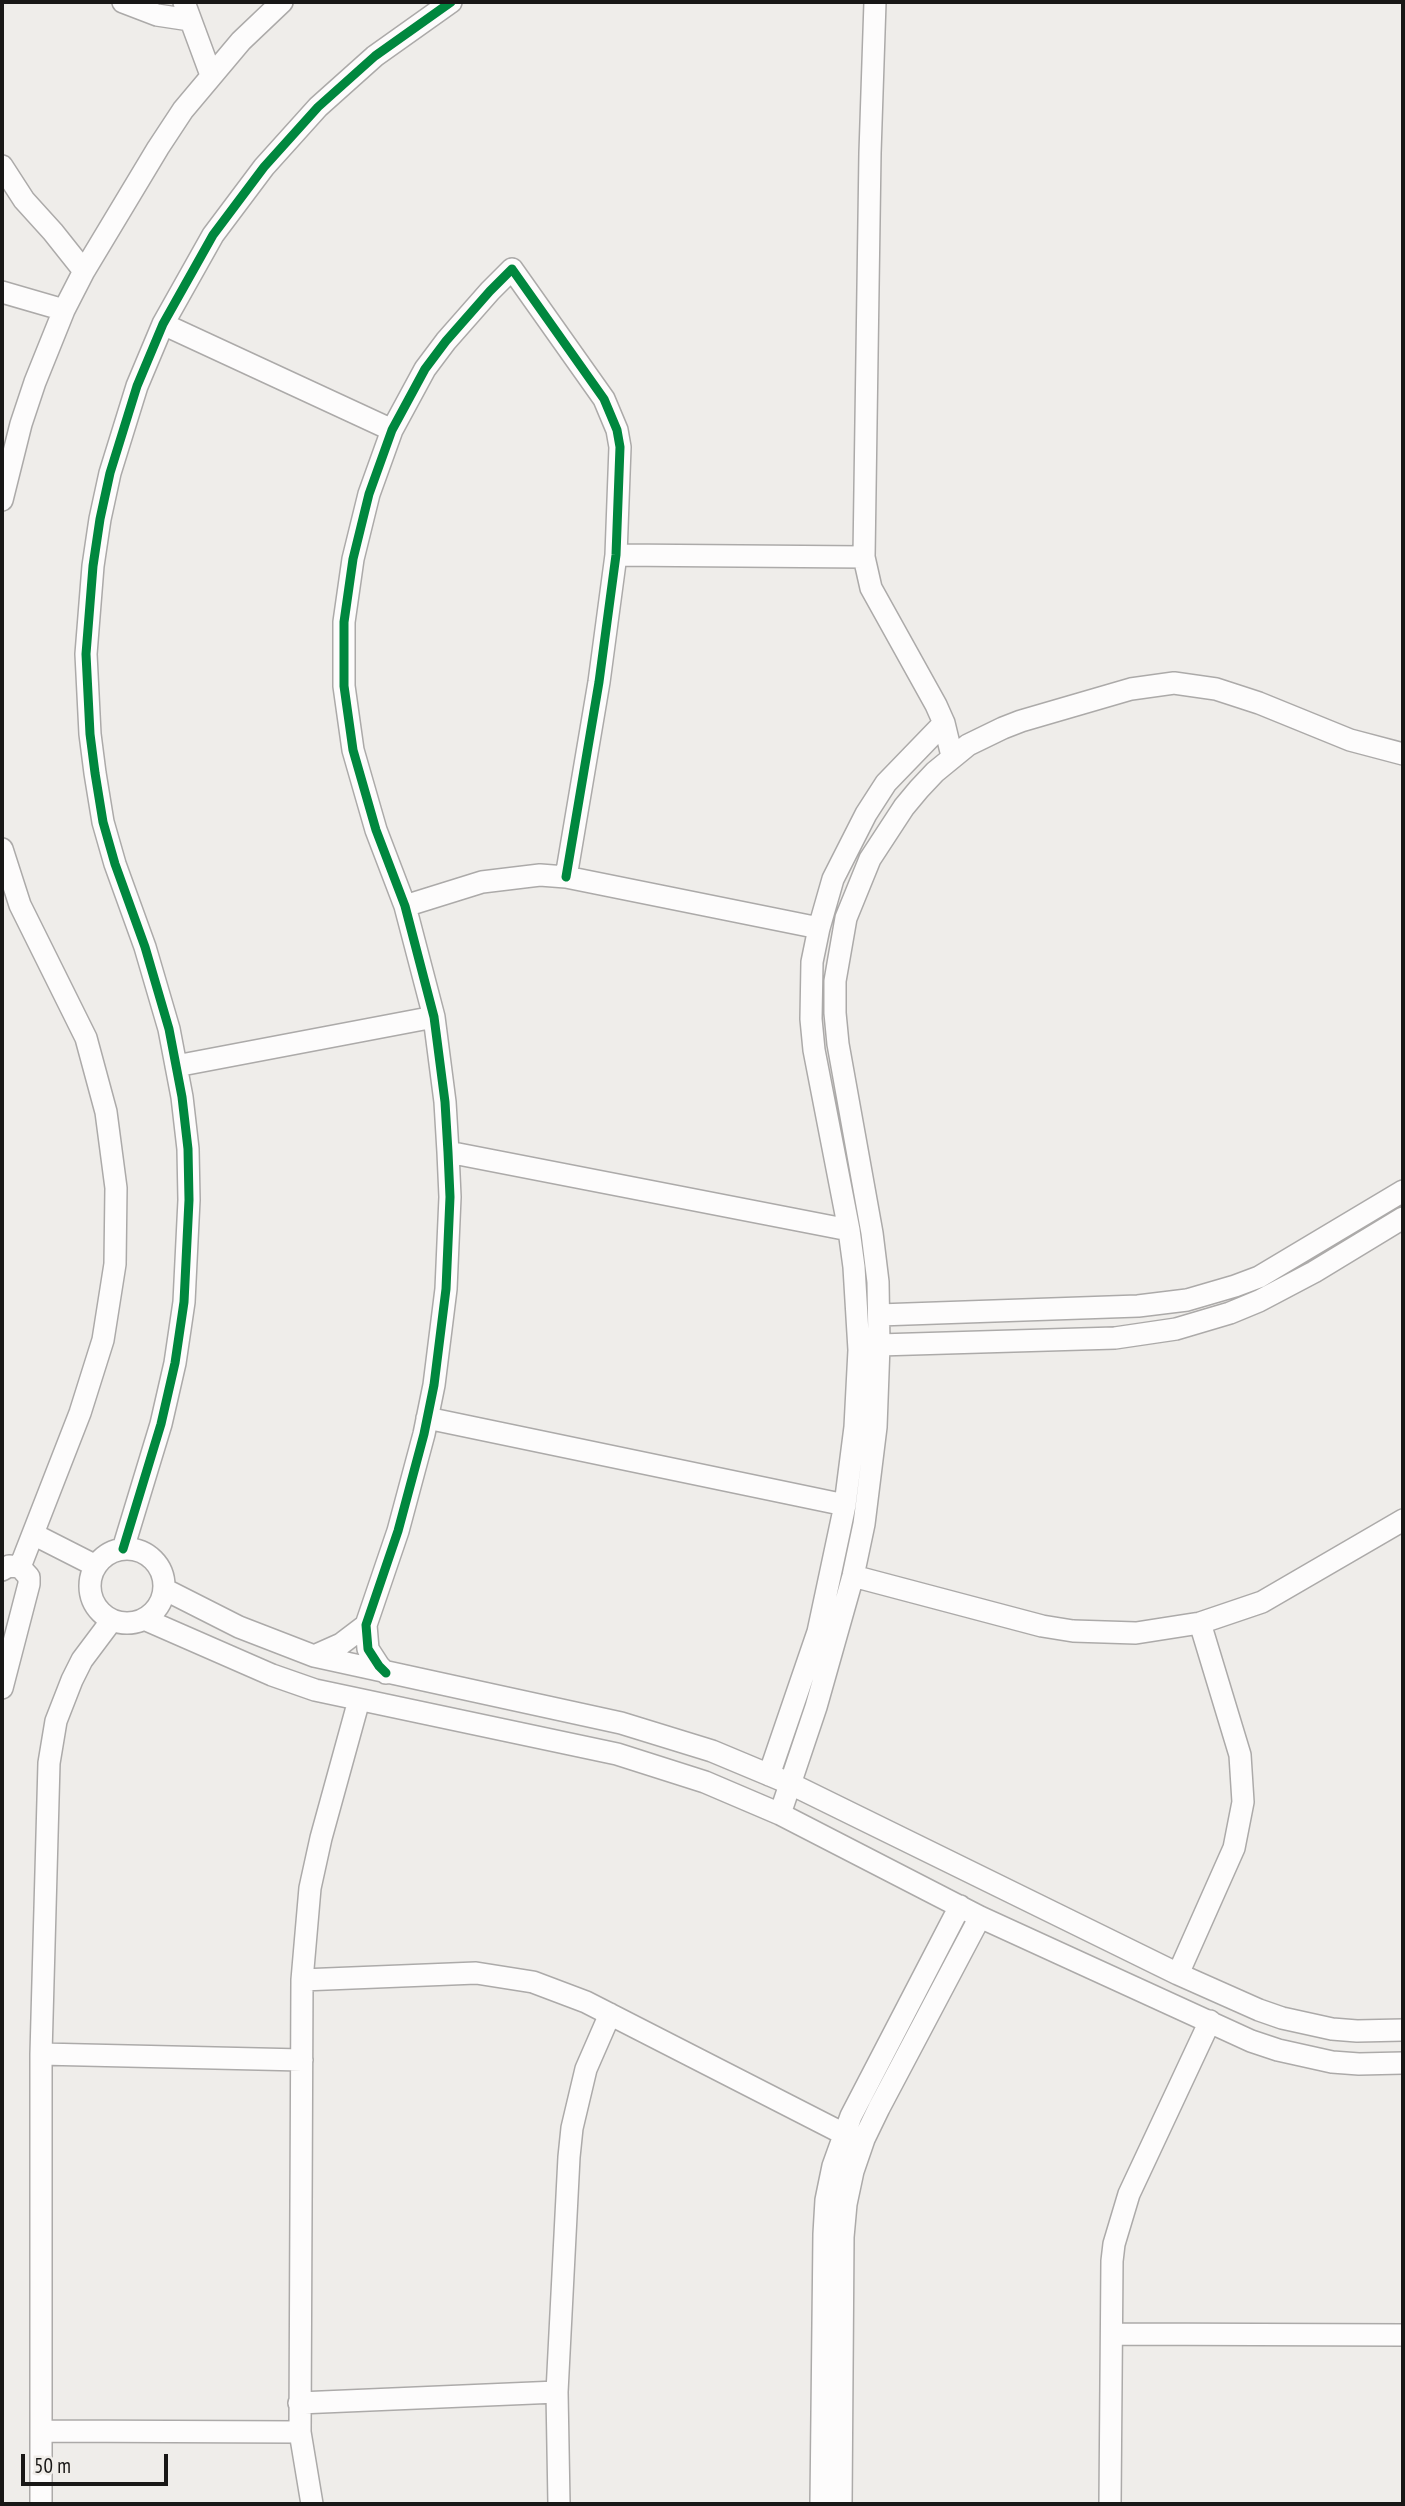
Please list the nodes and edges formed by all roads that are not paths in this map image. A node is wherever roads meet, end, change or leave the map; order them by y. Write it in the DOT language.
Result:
graph roads {
  1 [pos="122,2"];
  2 [pos="282,2"];
  3 [pos="451,2"];
  4 [pos="875,2"];
  5 [pos="187,11"];
  6 [pos="211,75"];
  7 [pos="2,166"];
  8 [pos="84,271"];
  9 [pos="2,292"];
  10 [pos="64,310"];
  11 [pos="163,324"];
  12 [pos="392,430"];
  13 [pos="2,500"];
  14 [pos="616,555"];
  15 [pos="864,557"];
  16 [pos="944,723"];
  17 [pos="1403,754"];
  18 [pos="952,757"];
  19 [pos="2,849"];
  20 [pos="566,877"];
  21 [pos="405,906"];
  22 [pos="818,928"];
  23 [pos="434,1017"];
  24 [pos="176,1066"];
  25 [pos="449,1152"];
  26 [pos="1403,1191"];
  27 [pos="1403,1218"];
  28 [pos="849,1230"];
  29 [pos="879,1315"];
  30 [pos="879,1345"];
  31 [pos="427,1418"];
  32 [pos="845,1505"];
  33 [pos="1403,1520"];
  34 [pos="33,1534"];
  35 [pos="123,1549"];
  36 [pos="96,1566"];
  37 [pos="11,1569"];
  38 [pos="853,1576"];
  39 [pos="163,1589"];
  40 [pos="144,1619"];
  41 [pos="112,1620"];
  42 [pos="1200,1623"];
  43 [pos="366,1625"];
  44 [pos="314,1657"];
  45 [pos="386,1673"];
  46 [pos="2,1688"];
  47 [pos="359,1700"];
  48 [pos="769,1775"];
  49 [pos="791,1784"];
  50 [pos="780,1814"];
  51 [pos="960,1906"];
  52 [pos="980,1917"];
  53 [pos="1178,1974"];
  54 [pos="302,1980"];
  55 [pos="610,2014"];
  56 [pos="1210,2021"];
  57 [pos="1403,2030"];
  58 [pos="41,2054"];
  59 [pos="302,2060"];
  60 [pos="1403,2063"];
  61 [pos="844,2134"];
  62 [pos="1112,2334"];
  63 [pos="1403,2335"];
  64 [pos="556,2392"];
  65 [pos="299,2403"];
  66 [pos="41,2431"];
  67 [pos="300,2432"];
  68 [pos="41,2504"];
  69 [pos="312,2504"];
  70 [pos="559,2504"];
  71 [pos="821,2504"];
  72 [pos="841,2504"];
  73 [pos="1110,2504"];
  1 -- 5 [label="street"];
  2 -- 6 [label="street"];
  3 -- 11 [label="street"];
  4 -- 15 [label="street"];
  5 -- 6 [label="street"];
  6 -- 8 [label="street"];
  7 -- 8 [label="street"];
  8 -- 10 [label="street"];
  9 -- 10 [label="street"];
  10 -- 13 [label="street"];
  11 -- 12 [label="street"];
  11 -- 24 [label="street"];
  12 -- 14 [label="street"];
  12 -- 21 [label="street"];
  14 -- 15 [label="street"];
  14 -- 20 [label="street"];
  15 -- 16 [label="street"];
  16 -- 18 [label="street"];
  16 -- 22 [label="street"];
  17 -- 18 [label="street"];
  18 -- 29 [label="street"];
  19 -- 34 [label="street"];
  20 -- 21 [label="street"];
  20 -- 22 [label="street"];
  21 -- 23 [label="street"];
  22 -- 28 [label="street"];
  23 -- 24 [label="street"];
  23 -- 25 [label="street"];
  24 -- 35 [label="street"];
  25 -- 28 [label="street"];
  25 -- 31 [label="street"];
  26 -- 29 [label="street"];
  27 -- 30 [label="street"];
  28 -- 32 [label="street"];
  29 -- 30 [label="street"];
  30 -- 38 [label="street"];
  31 -- 32 [label="street"];
  31 -- 43 [label="street"];
  32 -- 48 [label="street"];
  33 -- 42 [label="street"];
  34 -- 36 [label="street"];
  34 -- 37 [label="street"];
  35 -- 36 [label="street"];
  35 -- 39 [label="street"];
  36 -- 41 [label="street"];
  37 -- 46 [label="street"];
  38 -- 42 [label="street"];
  38 -- 49 [label="street"];
  39 -- 40 [label="street"];
  39 -- 44 [label="street"];
  40 -- 41 [label="street"];
  40 -- 47 [label="street"];
  41 -- 58 [label="street"];
  42 -- 53 [label="street"];
  43 -- 44 [label="street"];
  43 -- 45 [label="street"];
  44 -- 45 [label="street"];
  45 -- 48 [label="street"];
  47 -- 50 [label="street"];
  47 -- 54 [label="street"];
  48 -- 49 [label="street"];
  49 -- 50 [label="street"];
  49 -- 53 [label="street"];
  50 -- 51 [label="street"];
  51 -- 52 [label="street"];
  51 -- 61 [label="street"];
  52 -- 56 [label="street"];
  52 -- 72 [label="street"];
  53 -- 57 [label="street"];
  54 -- 55 [label="street"];
  54 -- 59 [label="street"];
  55 -- 61 [label="street"];
  55 -- 64 [label="street"];
  56 -- 60 [label="street"];
  56 -- 62 [label="street"];
  58 -- 59 [label="street"];
  58 -- 66 [label="street"];
  59 -- 65 [label="street"];
  61 -- 71 [label="street"];
  62 -- 63 [label="street"];
  62 -- 73 [label="street"];
  64 -- 65 [label="street"];
  64 -- 70 [label="street"];
  65 -- 67 [label="street"];
  66 -- 67 [label="street"];
  66 -- 68 [label="street"];
  67 -- 69 [label="street"];
}
